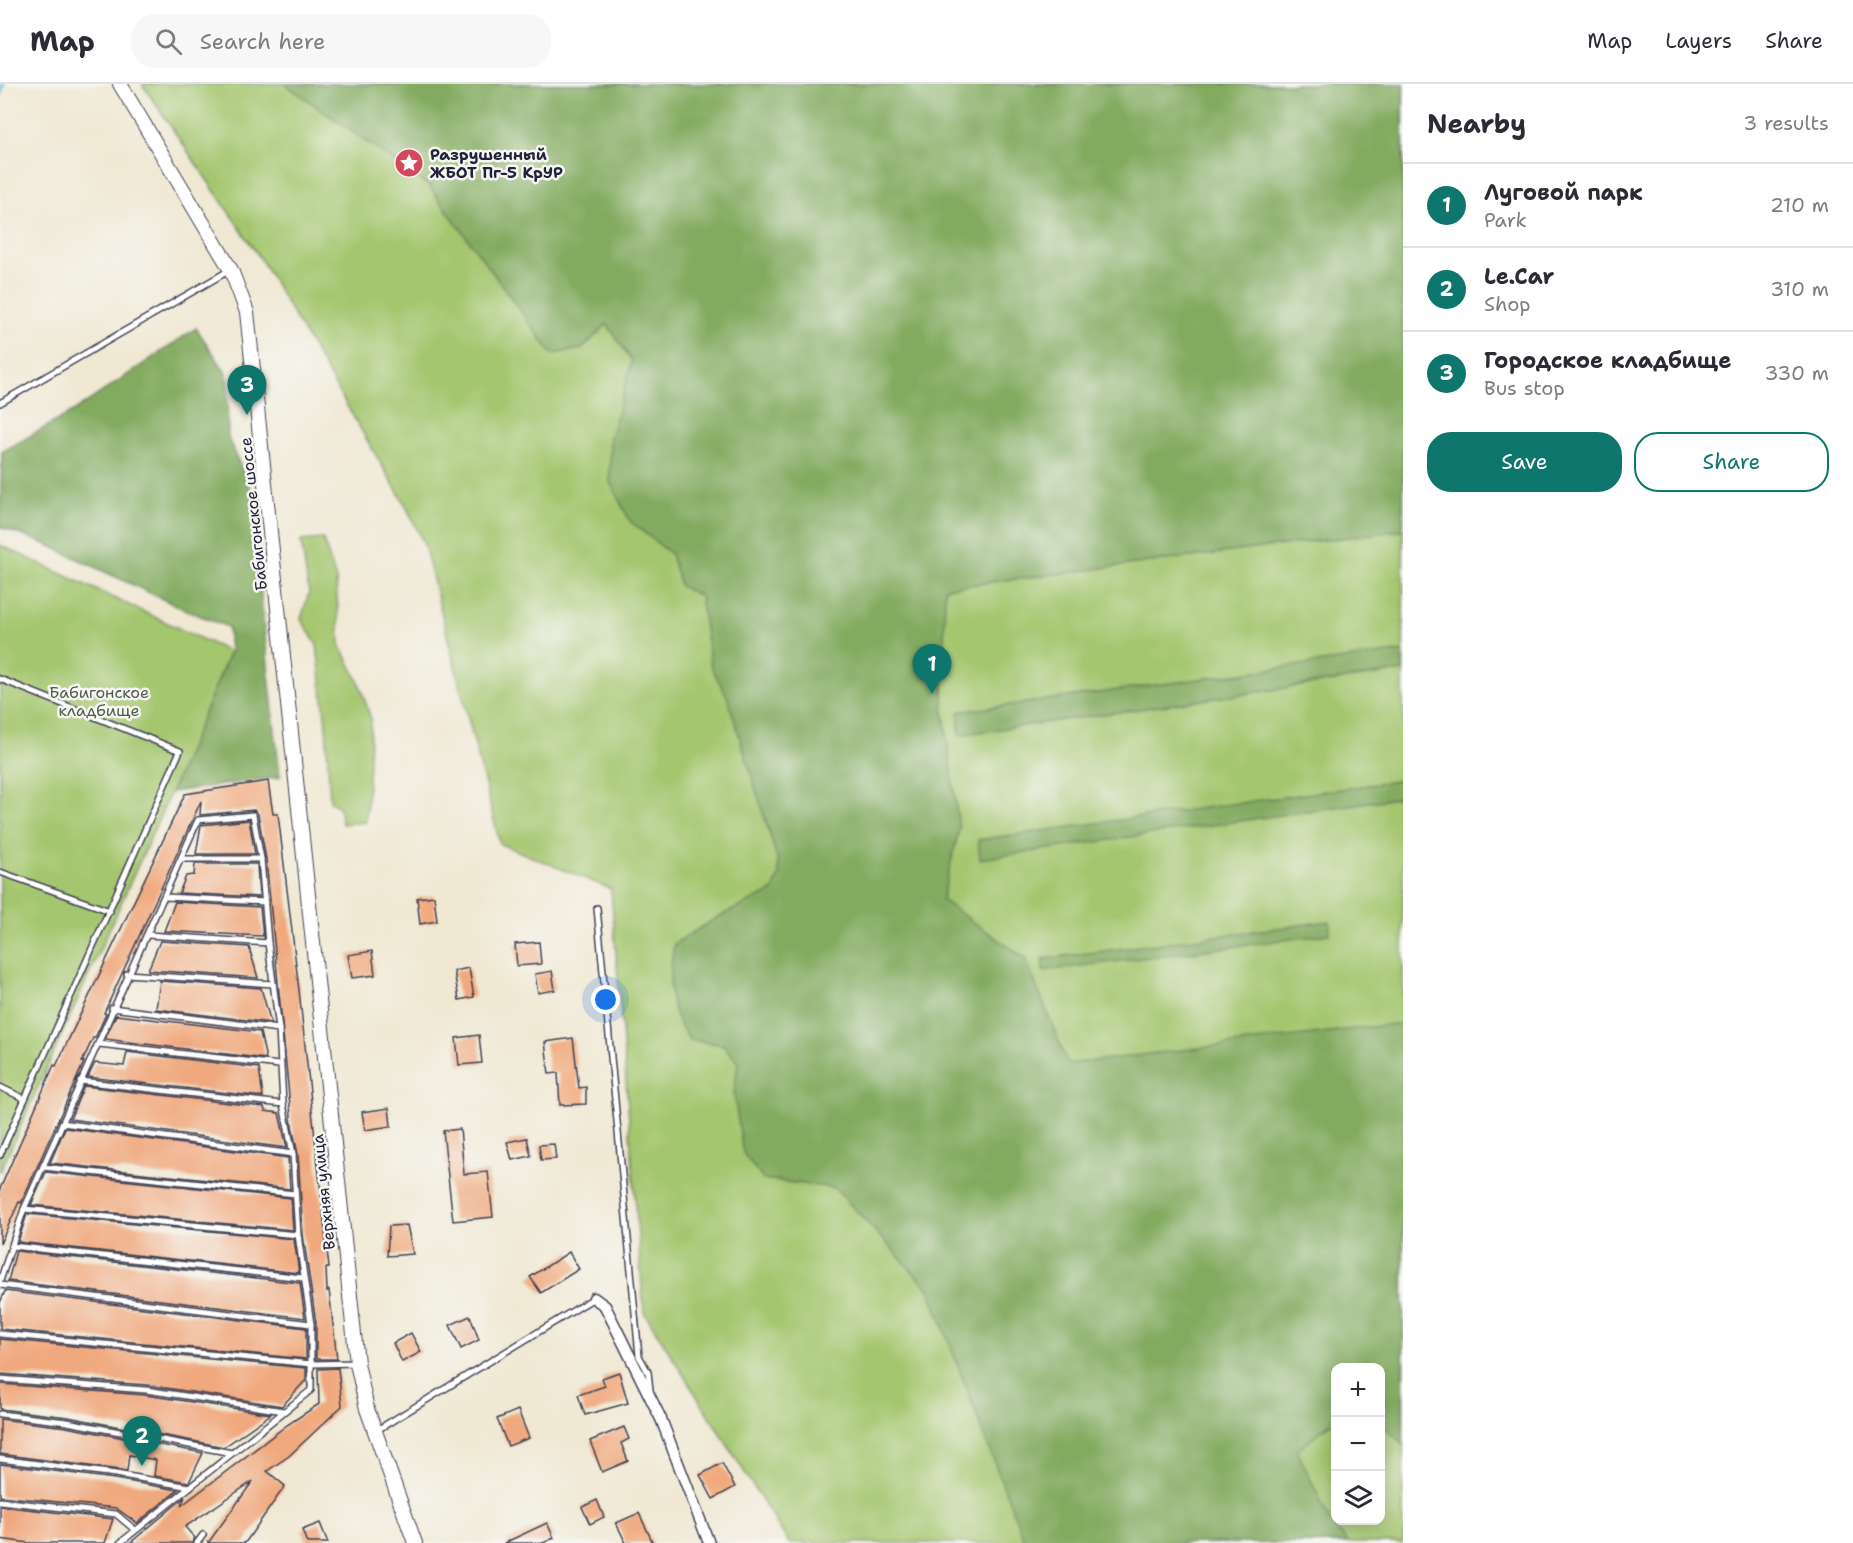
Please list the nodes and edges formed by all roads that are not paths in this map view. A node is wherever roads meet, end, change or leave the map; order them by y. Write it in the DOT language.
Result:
graph roads {
  1 [pos="120,84"];
  2 [pos="231,270"];
  3 [pos="0,403"];
  4 [pos="0,679"];
  5 [pos="302,830"];
  6 [pos="181,859"];
  7 [pos="261,859"];
  8 [pos="0,872"];
  9 [pos="165,897"];
  10 [pos="265,902"];
  11 [pos="597,908"];
  12 [pos="110,911"];
  13 [pos="148,935"];
  14 [pos="267,943"];
  15 [pos="127,975"];
  16 [pos="273,984"];
  17 [pos="112,1008"];
  18 [pos="279,1029"];
  19 [pos="99,1044"];
  20 [pos="279,1065"];
  21 [pos="80,1081"];
  22 [pos="0,1087"];
  23 [pos="25,1099"];
  24 [pos="283,1104"];
  25 [pos="62,1123"];
  26 [pos="292,1154"];
  27 [pos="0,1155"];
  28 [pos="43,1167"];
  29 [pos="295,1194"];
  30 [pos="24,1209"];
  31 [pos="298,1235"];
  32 [pos="12,1246"];
  33 [pos="303,1278"];
  34 [pos="0,1283"];
  35 [pos="594,1298"];
  36 [pos="311,1324"];
  37 [pos="0,1334"];
  38 [pos="357,1363"];
  39 [pos="312,1364"];
  40 [pos="0,1379"];
  41 [pos="650,1396"];
  42 [pos="285,1411"];
  43 [pos="0,1414"];
  44 [pos="375,1431"];
  45 [pos="232,1453"];
  46 [pos="0,1459"];
  47 [pos="189,1487"];
  48 [pos="0,1501"];
  49 [pos="135,1530"];
  50 [pos="203,1535"];
  51 [pos="120,1543"];
  52 [pos="197,1543"];
  53 [pos="416,1543"];
  54 [pos="709,1543"];
  1 -- 2 [label="street, Бабигонское шоссе"];
  2 -- 3 [label="lane"];
  2 -- 5 [label="street, Бабигонское шоссе"];
  4 -- 12 [label="lane"];
  5 -- 38 [label="street, Верхняя улица"];
  6 -- 7 [label="lane"];
  6 -- 7 [label="lane"];
  6 -- 9 [label="lane"];
  7 -- 10 [label="lane"];
  8 -- 12 [label="lane"];
  9 -- 10 [label="lane"];
  9 -- 13 [label="lane"];
  10 -- 14 [label="lane"];
  11 -- 41 [label="lane"];
  12 -- 23 [label="lane"];
  13 -- 14 [label="lane"];
  13 -- 15 [label="lane"];
  14 -- 16 [label="lane"];
  15 -- 16 [label="lane"];
  15 -- 17 [label="lane"];
  16 -- 18 [label="lane"];
  17 -- 18 [label="lane"];
  17 -- 19 [label="lane"];
  18 -- 20 [label="lane"];
  19 -- 20 [label="lane"];
  19 -- 21 [label="lane"];
  20 -- 24 [label="lane"];
  21 -- 24 [label="lane"];
  21 -- 25 [label="lane"];
  22 -- 23 [label="lane"];
  23 -- 27 [label="lane"];
  24 -- 26 [label="lane"];
  25 -- 26 [label="lane"];
  25 -- 28 [label="lane"];
  26 -- 29 [label="lane"];
  28 -- 29 [label="lane"];
  28 -- 30 [label="lane"];
  29 -- 31 [label="lane"];
  30 -- 31 [label="lane"];
  30 -- 32 [label="lane"];
  31 -- 33 [label="lane"];
  32 -- 33 [label="lane"];
  32 -- 34 [label="lane"];
  33 -- 36 [label="lane"];
  34 -- 36 [label="lane"];
  35 -- 41 [label="street"];
  35 -- 44 [label="lane"];
  36 -- 39 [label="lane"];
  37 -- 39 [label="lane"];
  38 -- 39 [label="lane"];
  38 -- 44 [label="street, Верхняя улица"];
  39 -- 42 [label="lane"];
  40 -- 42 [label="lane"];
  41 -- 54 [label="street"];
  42 -- 45 [label="lane"];
  43 -- 45 [label="lane"];
  44 -- 53 [label="street, Верхняя улица"];
  45 -- 47 [label="lane"];
  46 -- 47 [label="lane"];
  47 -- 49 [label="lane"];
  48 -- 49 [label="lane"];
  49 -- 51 [label="lane"];
  50 -- 52 [label="lane"];
}
